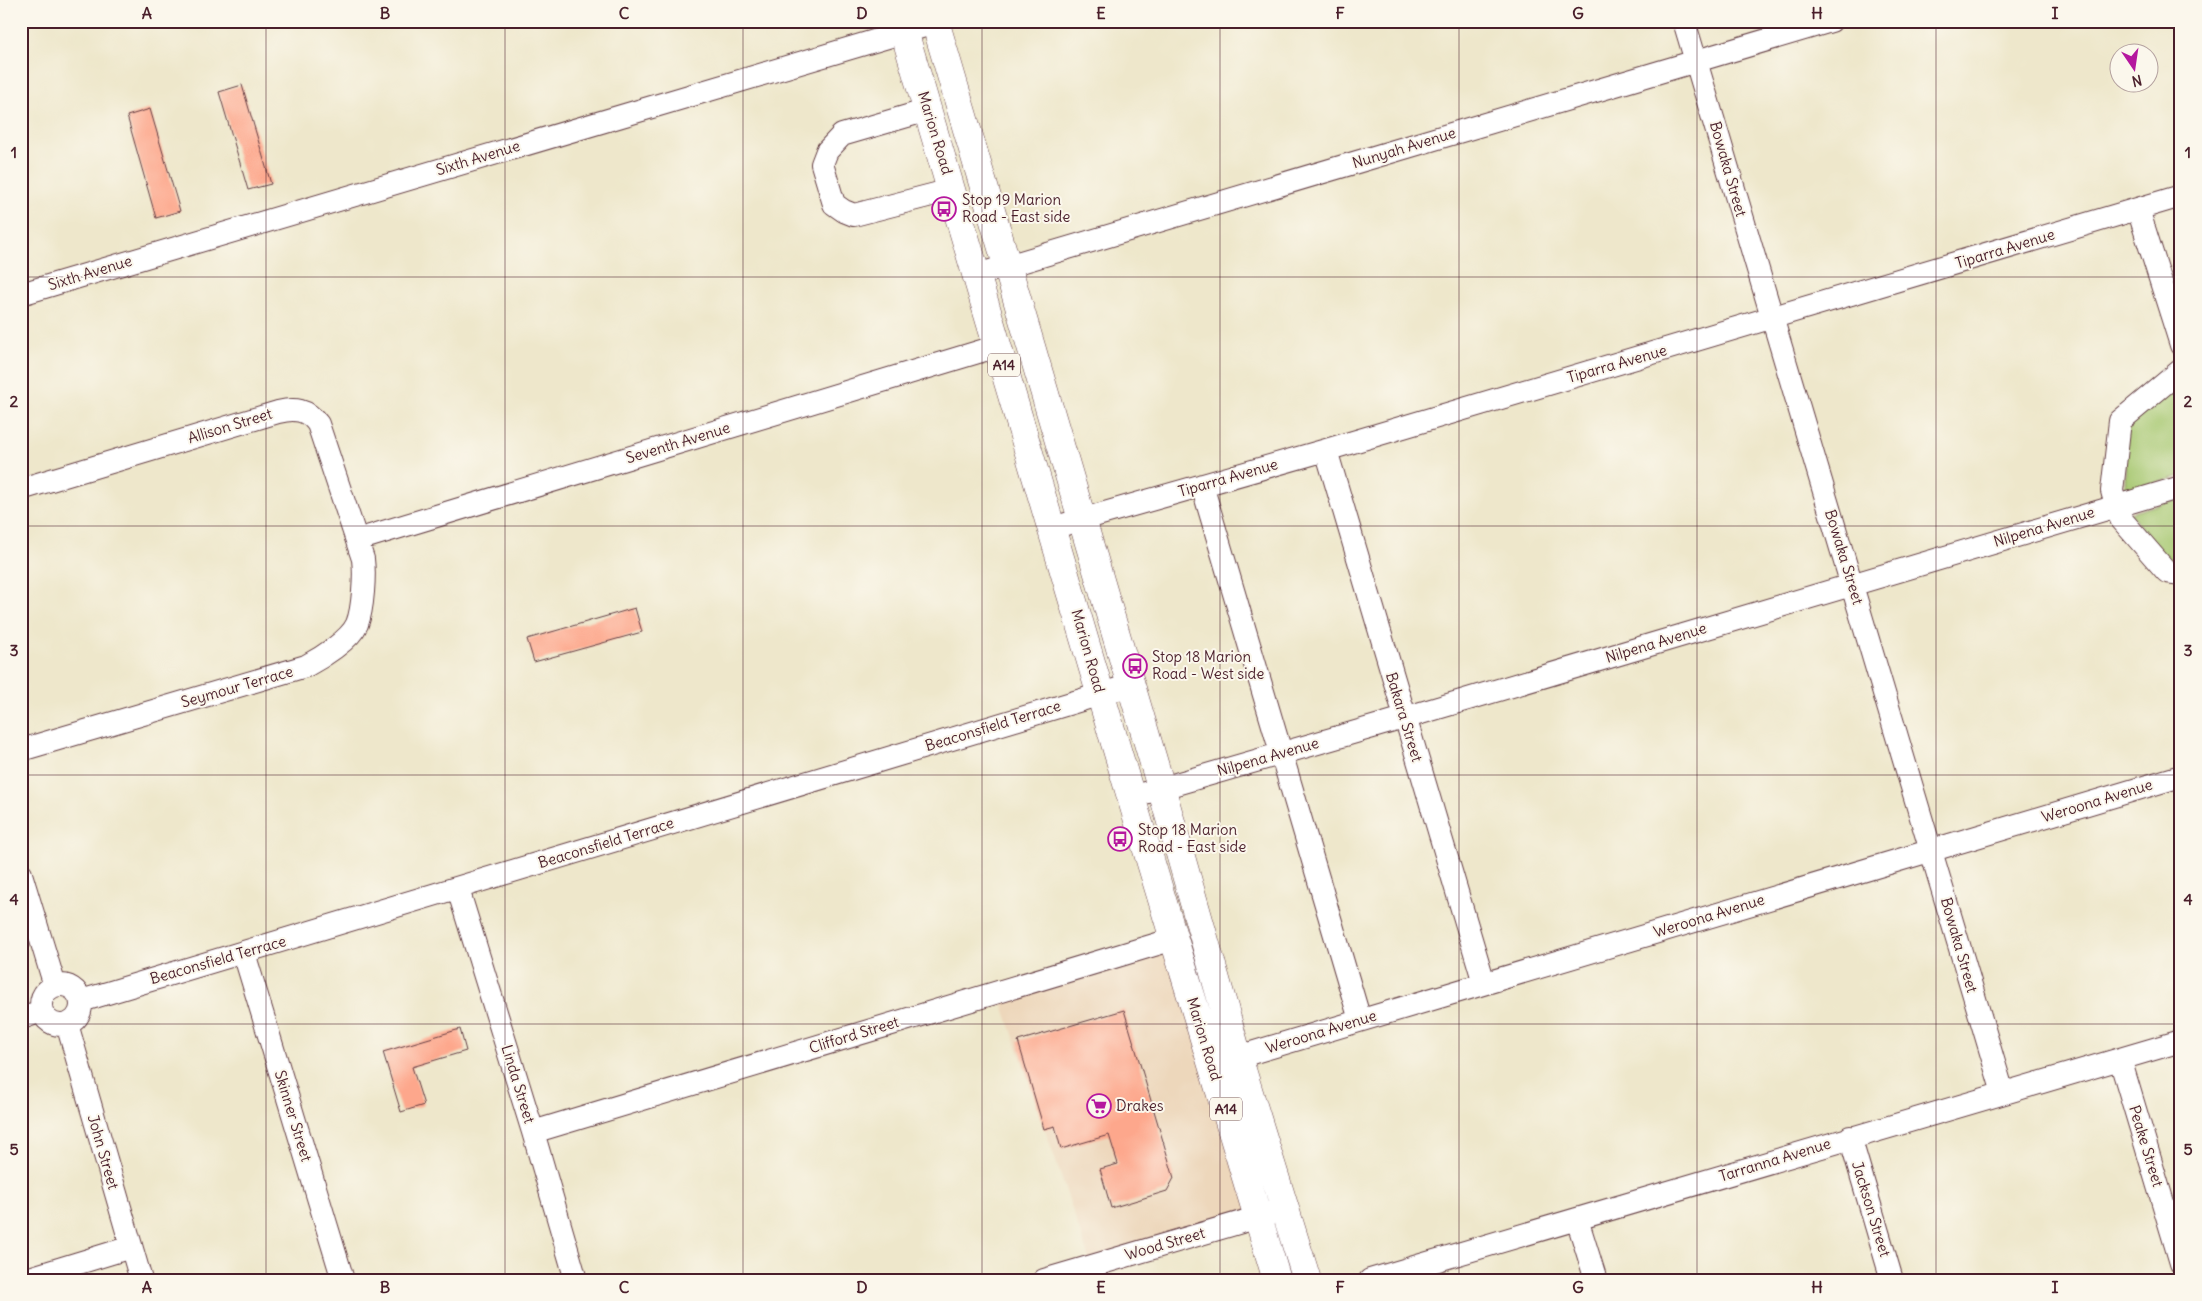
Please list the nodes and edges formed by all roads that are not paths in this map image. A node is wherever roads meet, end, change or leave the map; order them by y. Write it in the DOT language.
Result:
graph roads {
  1 [pos="1684,21"];
  2 [pos="1831,21"];
  3 [pos="935,22"];
  4 [pos="903,26"];
  5 [pos="1696,61"];
  6 [pos="928,110"];
  7 [pos="952,190"];
  8 [pos="2181,196"];
  9 [pos="2138,209"];
  10 [pos="1007,267"];
  11 [pos="977,275"];
  12 [pos="21,294"];
  13 [pos="1772,318"];
  14 [pos="2181,345"];
  15 [pos="998,346"];
  16 [pos="2181,370"];
  17 [pos="1326,450"];
  18 [pos="1202,485"];
  19 [pos="2181,487"];
  20 [pos="21,489"];
  21 [pos="2116,506"];
  22 [pos="1082,519"];
  23 [pos="1052,528"];
  24 [pos="357,540"];
  25 [pos="2181,574"];
  26 [pos="1852,584"];
  27 [pos="1131,684"];
  28 [pos="1101,693"];
  29 [pos="1404,718"];
  30 [pos="21,750"];
  31 [pos="1280,753"];
  32 [pos="2181,776"];
  33 [pos="1161,787"];
  34 [pos="1131,797"];
  35 [pos="1932,850"];
  36 [pos="21,874"];
  37 [pos="458,889"];
  38 [pos="1174,939"];
  39 [pos="244,953"];
  40 [pos="1210,959"];
  41 [pos="1484,983"];
  42 [pos="55,986"];
  43 [pos="80,1001"];
  44 [pos="32,1014"];
  45 [pos="1360,1020"];
  46 [pos="67,1024"];
  47 [pos="2181,1041"];
  48 [pos="1238,1057"];
  49 [pos="2120,1059"];
  50 [pos="2003,1093"];
  51 [pos="533,1132"];
  52 [pos="1850,1138"];
  53 [pos="1286,1209"];
  54 [pos="1258,1217"];
  55 [pos="1577,1219"];
  56 [pos="131,1247"];
  57 [pos="2181,1263"];
  58 [pos="23,1280"];
  59 [pos="141,1280"];
  60 [pos="343,1280"];
  61 [pos="576,1280"];
  62 [pos="1044,1280"];
  63 [pos="1277,1280"];
  64 [pos="1307,1280"];
  65 [pos="1370,1280"];
  66 [pos="1596,1280"];
  67 [pos="1892,1280"];
  1 -- 5 [label="street, Bowaka Street"];
  2 -- 5 [label="street, Nunyah Avenue"];
  3 -- 4 [label="street, Sixth Avenue"];
  3 -- 10 [label="main road, Marion Road / A14"];
  4 -- 6 [label="main road, Marion Road / A14"];
  4 -- 12 [label="street, Sixth Avenue"];
  5 -- 10 [label="street, Nunyah Avenue"];
  5 -- 13 [label="street, Bowaka Street"];
  6 -- 7 [label="main road, Marion Road / A14"];
  6 -- 7 [label="street"];
  7 -- 11 [label="main road, Marion Road / A14"];
  8 -- 9 [label="street, Tiparra Avenue"];
  9 -- 13 [label="street, Tiparra Avenue"];
  9 -- 14 [label="street"];
  10 -- 11 [label="street, Nunyah Avenue"];
  10 -- 22 [label="main road, Marion Road / A14"];
  11 -- 15 [label="main road, Marion Road / A14"];
  13 -- 17 [label="street, Tiparra Avenue"];
  13 -- 26 [label="street, Bowaka Street"];
  15 -- 23 [label="main road, Marion Road / A14"];
  15 -- 24 [label="street, Seventh Avenue"];
  16 -- 21 [label="street"];
  17 -- 18 [label="street, Tiparra Avenue"];
  17 -- 29 [label="street, Bakara Street"];
  18 -- 22 [label="street, Tiparra Avenue"];
  18 -- 31 [label="street"];
  19 -- 21 [label="street, Nilpena Avenue"];
  20 -- 24 [label="street, Allison Street"];
  21 -- 25 [label="street"];
  21 -- 26 [label="street, Nilpena Avenue"];
  22 -- 23 [label="street, Tiparra Avenue"];
  22 -- 27 [label="main road, Marion Road / A14"];
  23 -- 28 [label="main road, Marion Road / A14"];
  24 -- 30 [label="street, Seymour Terrace"];
  26 -- 29 [label="street, Nilpena Avenue"];
  26 -- 35 [label="street, Bowaka Street"];
  27 -- 28 [label="street, Beaconsfield Terrace"];
  27 -- 33 [label="main road, Marion Road / A14"];
  28 -- 34 [label="main road, Marion Road / A14"];
  28 -- 37 [label="street, Beaconsfield Terrace"];
  29 -- 31 [label="street, Nilpena Avenue"];
  29 -- 41 [label="street, Bakara Street"];
  31 -- 33 [label="street, Nilpena Avenue"];
  31 -- 45 [label="street"];
  32 -- 35 [label="street, Weroona Avenue"];
  33 -- 34 [label="street, Nilpena Avenue"];
  33 -- 40 [label="main road, Marion Road / A14"];
  34 -- 38 [label="main road, Marion Road / A14"];
  35 -- 41 [label="street, Weroona Avenue"];
  35 -- 50 [label="street, Bowaka Street"];
  36 -- 42 [label="street"];
  37 -- 39 [label="street, Beaconsfield Terrace"];
  37 -- 51 [label="street, Linda Street"];
  38 -- 40 [label="main road"];
  38 -- 51 [label="street, Clifford Street"];
  38 -- 54 [label="main road, Marion Road / A14"];
  39 -- 43 [label="street, Beaconsfield Terrace"];
  39 -- 60 [label="street, Skinner Street"];
  40 -- 48 [label="main road, Marion Road / A14"];
  41 -- 45 [label="street, Weroona Avenue"];
  42 -- 43 [label="street"];
  42 -- 44 [label="street"];
  43 -- 46 [label="street"];
  44 -- 46 [label="street"];
  45 -- 48 [label="street, Weroona Avenue"];
  46 -- 56 [label="street, John Street"];
  47 -- 49 [label="street, Tarranna Avenue"];
  48 -- 53 [label="main road, Marion Road / A14"];
  49 -- 50 [label="street, Tarranna Avenue"];
  49 -- 57 [label="street, Peake Street"];
  50 -- 52 [label="street, Tarranna Avenue"];
  51 -- 61 [label="street, Linda Street"];
  52 -- 55 [label="street, Tarranna Avenue"];
  52 -- 67 [label="street, Jackson Street"];
  53 -- 54 [label="street, Wood Street"];
  53 -- 64 [label="main road, Marion Road / A14"];
  54 -- 62 [label="street, Wood Street"];
  54 -- 63 [label="main road, Marion Road / A14"];
  55 -- 65 [label="street, Tarranna Avenue"];
  55 -- 66 [label="street"];
  56 -- 58 [label="street"];
  56 -- 59 [label="street, John Street"];
}
